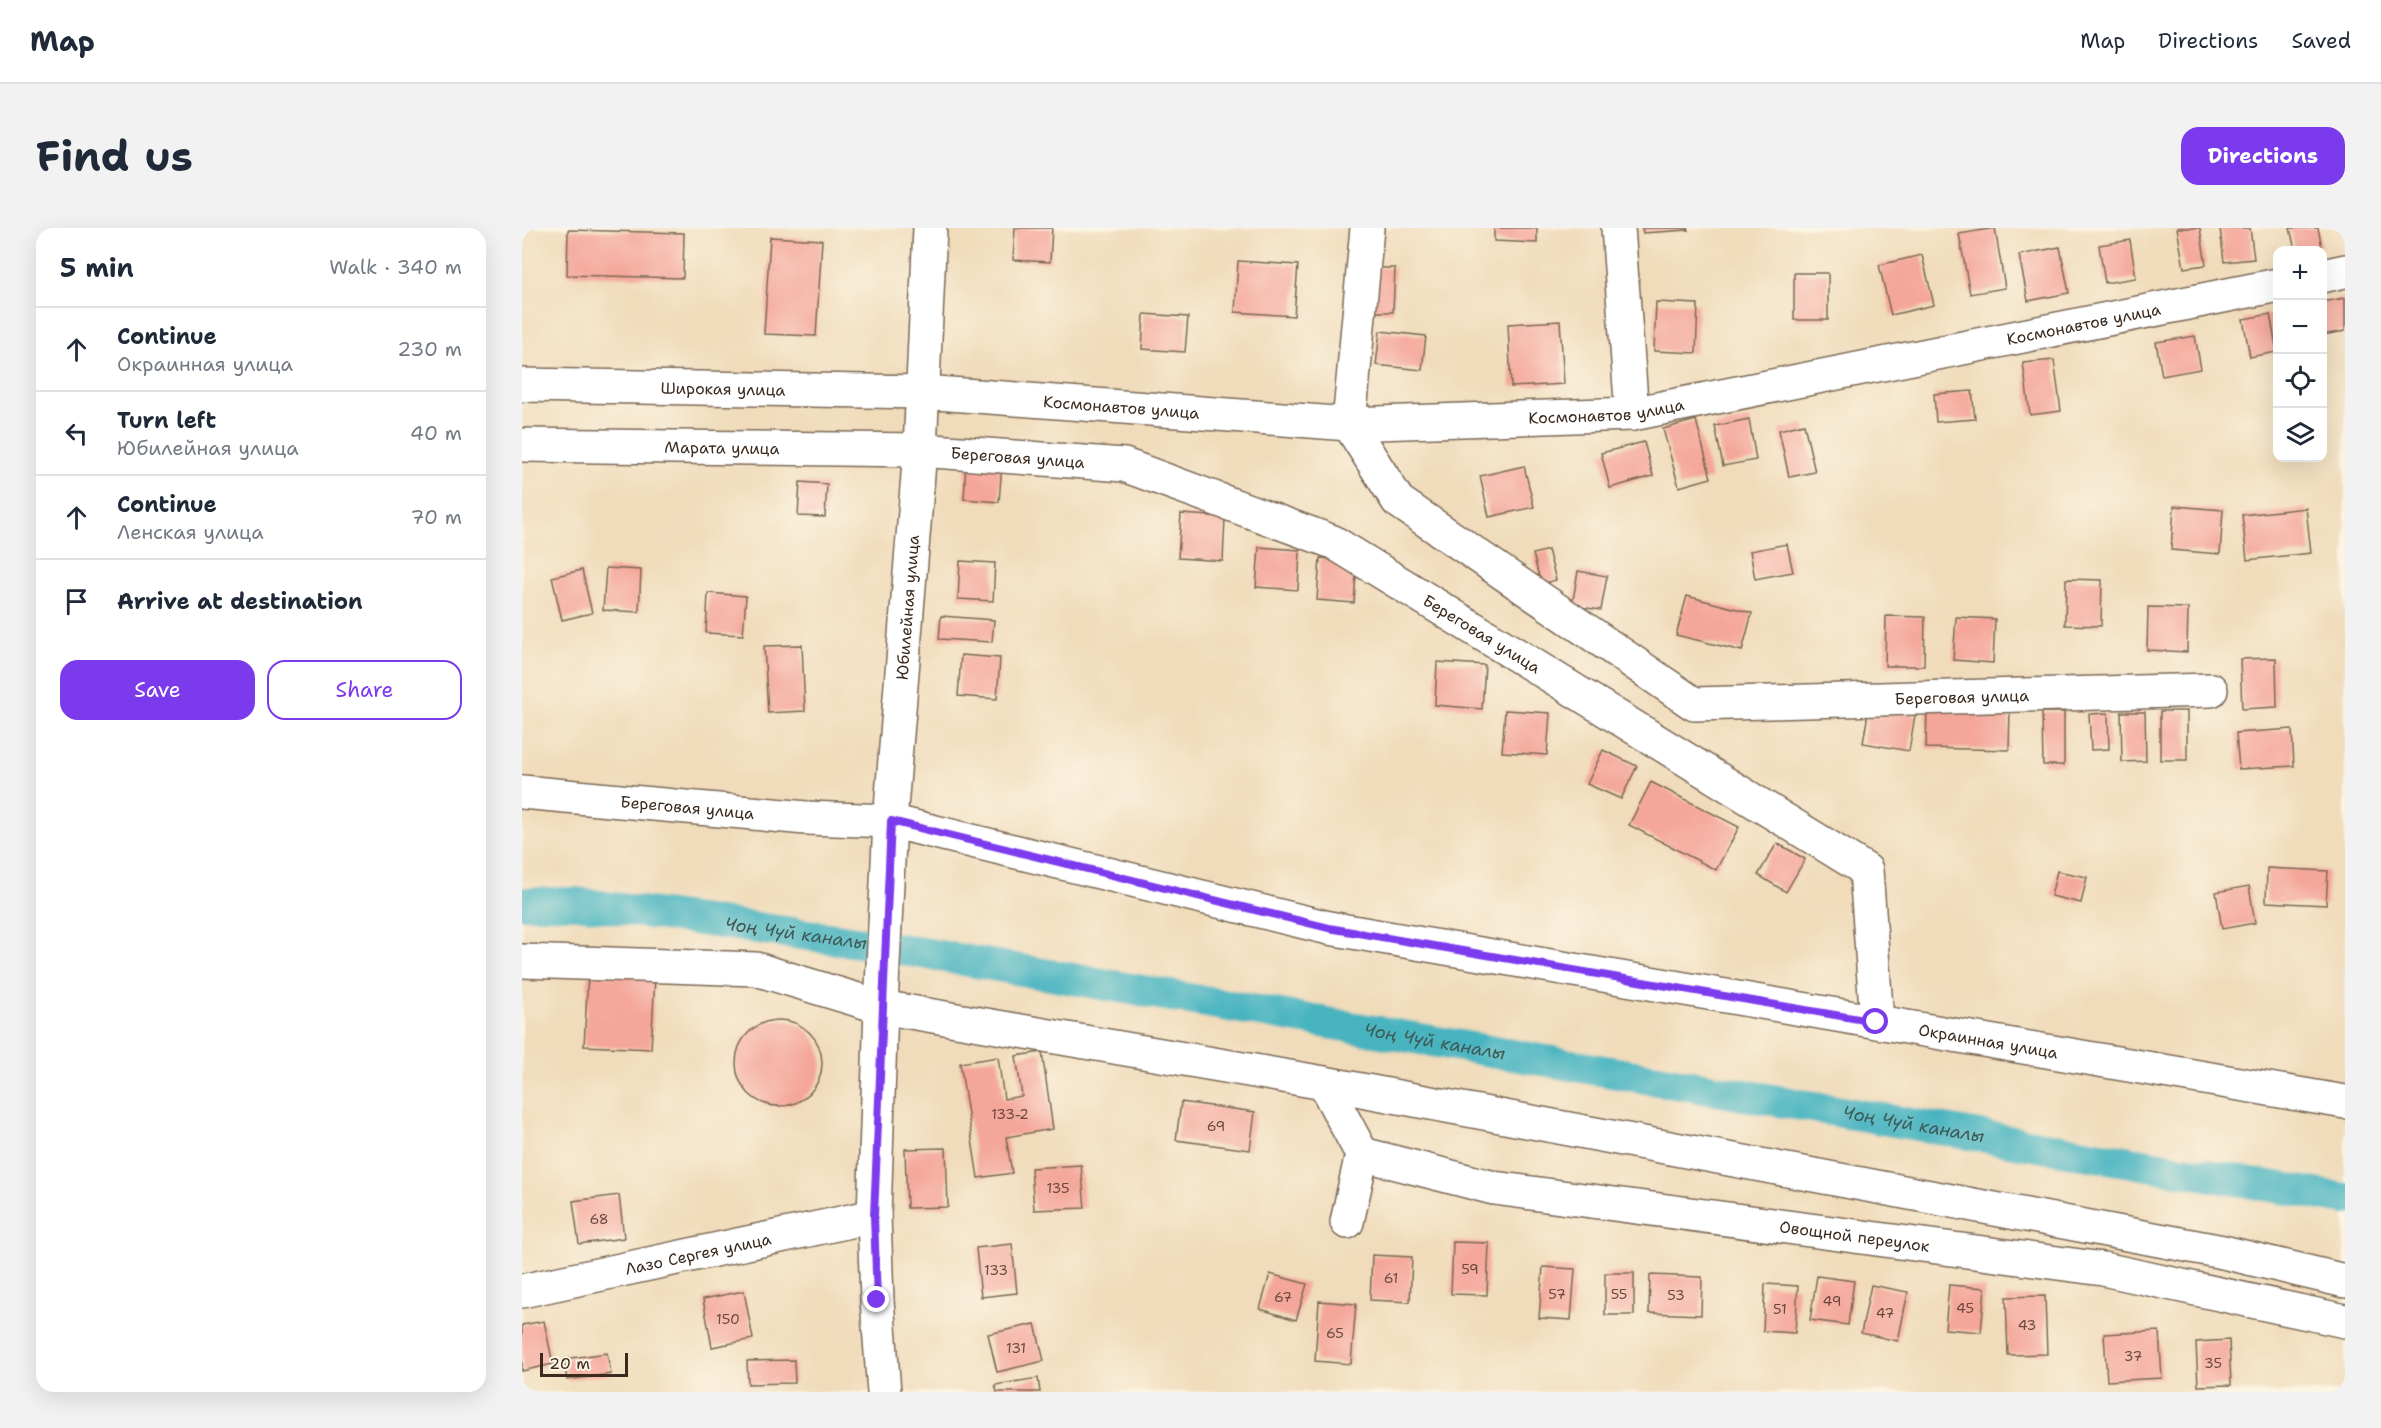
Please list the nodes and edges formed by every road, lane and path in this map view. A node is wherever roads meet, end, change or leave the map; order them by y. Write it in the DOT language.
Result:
graph roads {
  1 [pos="930,228"];
  2 [pos="1367,228"];
  3 [pos="1618,228"];
  4 [pos="2345,271"];
  5 [pos="2327,275"];
  6 [pos="2273,286"];
  7 [pos="522,385"];
  8 [pos="923,392"];
  9 [pos="1632,414"];
  10 [pos="1349,424"];
  11 [pos="522,445"];
  12 [pos="920,450"];
  13 [pos="2211,690"];
  14 [pos="522,792"];
  15 [pos="890,828"];
  16 [pos="522,961"];
  17 [pos="882,997"];
  18 [pos="1876,1022"];
  19 [pos="1324,1083"];
  20 [pos="2345,1102"];
  21 [pos="1362,1154"];
  22 [pos="874,1216"];
  23 [pos="1347,1222"];
  24 [pos="2345,1281"];
  25 [pos="522,1292"];
  26 [pos="2345,1321"];
  27 [pos="884,1392"];
  1 -- 8 [label="street, Юбилейная улица"];
  2 -- 10 [label="street"];
  3 -- 9 [label="street"];
  4 -- 5 [label="street"];
  6 -- 9 [label="street, Космонавтов улица"];
  7 -- 8 [label="street, Широкая улица"];
  8 -- 10 [label="street, Космонавтов улица"];
  8 -- 12 [label="street, Юбилейная улица"];
  9 -- 10 [label="street, Космонавтов улица"];
  10 -- 13 [label="street, Береговая улица"];
  11 -- 12 [label="street, Марата улица"];
  12 -- 15 [label="street, Юбилейная улица"];
  12 -- 18 [label="street, Береговая улица"];
  14 -- 15 [label="street, Береговая улица"];
  15 -- 17 [label="street, Юбилейная улица"];
  15 -- 18 [label="street, Окраинная улица"];
  16 -- 17 [label="street"];
  17 -- 19 [label="street"];
  17 -- 22 [label="street, Юбилейная улица"];
  18 -- 20 [label="street, Окраинная улица"];
  19 -- 21 [label="street"];
  19 -- 24 [label="street"];
  21 -- 23 [label="street"];
  21 -- 26 [label="street, Овощной переулок"];
  22 -- 25 [label="street, Лазо Сергея улица"];
  22 -- 27 [label="street, Юбилейная улица"];
}
